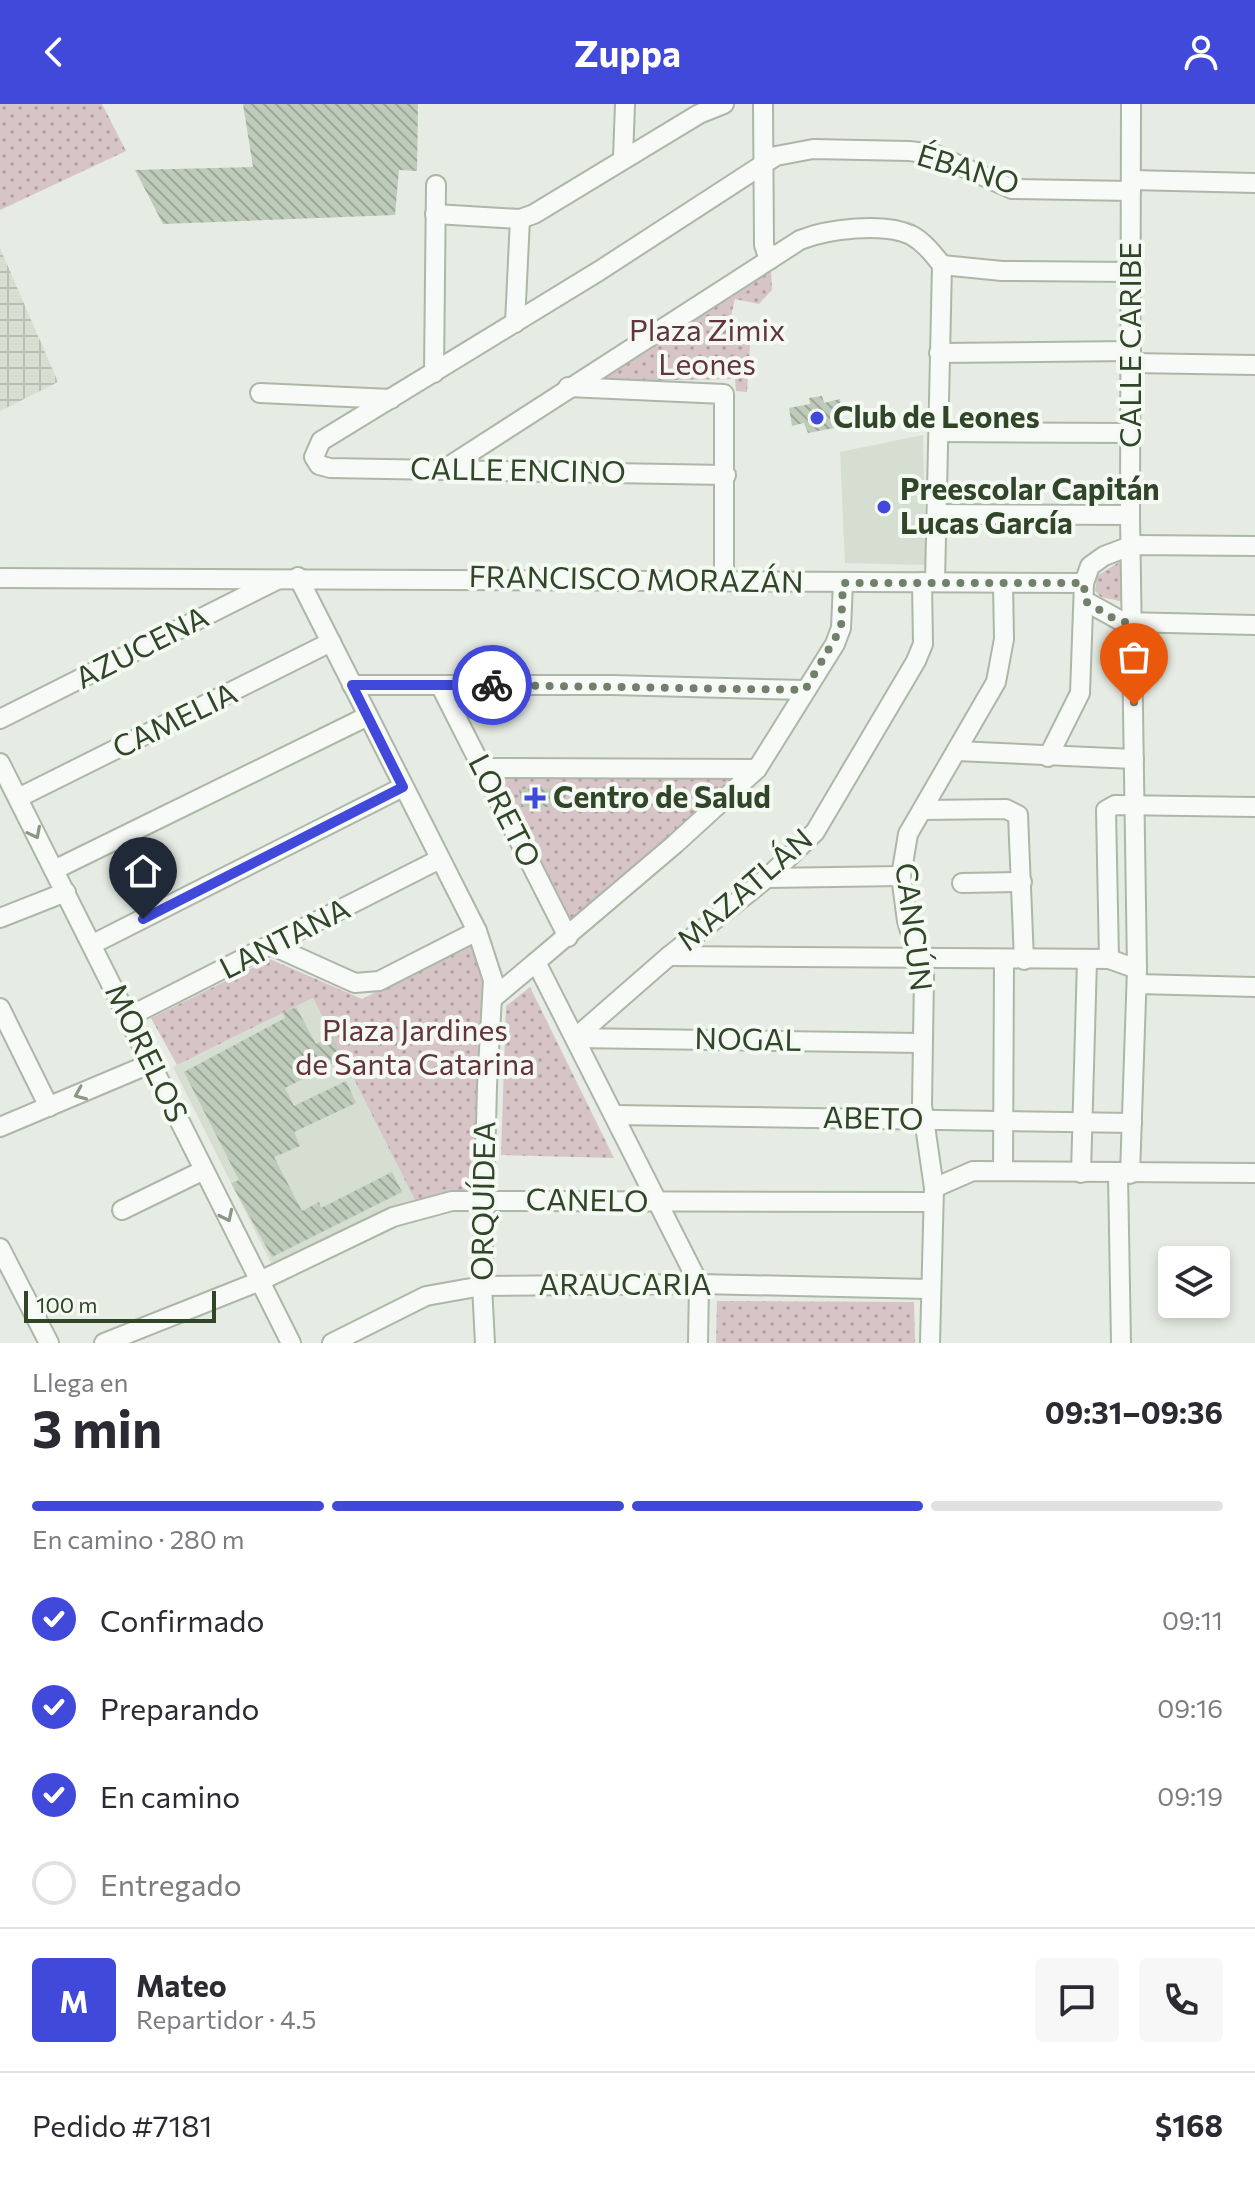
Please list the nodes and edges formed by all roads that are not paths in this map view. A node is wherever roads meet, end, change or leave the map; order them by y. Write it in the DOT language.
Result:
graph roads {
  1 [pos="625,104"];
  2 [pos="724,104"];
  3 [pos="763,104"];
  4 [pos="1131,104"];
  5 [pos="623,158"];
  6 [pos="762,166"];
  7 [pos="1255,183"];
  8 [pos="436,185"];
  9 [pos="1131,186"];
  10 [pos="435,214"];
  11 [pos="520,219"];
  12 [pos="769,260"];
  13 [pos="942,265"];
  14 [pos="1131,272"];
  15 [pos="515,323"];
  16 [pos="939,353"];
  17 [pos="1130,357"];
  18 [pos="1255,365"];
  19 [pos="434,373"];
  20 [pos="568,387"];
  21 [pos="260,393"];
  22 [pos="391,399"];
  23 [pos="939,432"];
  24 [pos="1130,433"];
  25 [pos="314,457"];
  26 [pos="443,470"];
  27 [pos="726,475"];
  28 [pos="937,514"];
  29 [pos="1130,515"];
  30 [pos="1133,545"];
  31 [pos="1255,546"];
  32 [pos="290,576"];
  33 [pos="0,578"];
  34 [pos="724,581"];
  35 [pos="928,582"];
  36 [pos="843,583"];
  37 [pos="1003,584"];
  38 [pos="1084,592"];
  39 [pos="1133,624"];
  40 [pos="1255,625"];
  41 [pos="331,642"];
  42 [pos="352,685"];
  43 [pos="440,685"];
  44 [pos="805,690"];
  45 [pos="368,716"];
  46 [pos="0,719"];
  47 [pos="957,751"];
  48 [pos="1048,757"];
  49 [pos="1134,759"];
  50 [pos="0,763"];
  51 [pos="483,768"];
  52 [pos="757,769"];
  53 [pos="403,787"];
  54 [pos="18,798"];
  55 [pos="1134,805"];
  56 [pos="1255,807"];
  57 [pos="923,810"];
  58 [pos="440,859"];
  59 [pos="54,870"];
  60 [pos="901,876"];
  61 [pos="767,878"];
  62 [pos="1022,882"];
  63 [pos="962,883"];
  64 [pos="66,892"];
  65 [pos="0,918"];
  66 [pos="477,931"];
  67 [pos="568,937"];
  68 [pos="93,944"];
  69 [pos="273,946"];
  70 [pos="669,956"];
  71 [pos="919,958"];
  72 [pos="1109,959"];
  73 [pos="1004,960"];
  74 [pos="1024,960"];
  75 [pos="1087,960"];
  76 [pos="536,962"];
  77 [pos="1137,977"];
  78 [pos="1255,987"];
  79 [pos="492,999"];
  80 [pos="0,1008"];
  81 [pos="128,1017"];
  82 [pos="575,1038"];
  83 [pos="922,1043"];
  84 [pos="152,1063"];
  85 [pos="49,1107"];
  86 [pos="615,1115"];
  87 [pos="926,1120"];
  88 [pos="1002,1122"];
  89 [pos="1132,1123"];
  90 [pos="1081,1124"];
  91 [pos="0,1127"];
  92 [pos="204,1170"];
  93 [pos="1003,1170"];
  94 [pos="1081,1173"];
  95 [pos="1255,1173"];
  96 [pos="1124,1174"];
  97 [pos="933,1195"];
  98 [pos="484,1200"];
  99 [pos="657,1201"];
  100 [pos="122,1210"];
  101 [pos="0,1248"];
  102 [pos="260,1281"];
  103 [pos="699,1284"];
  104 [pos="482,1286"];
  105 [pos="929,1289"];
  106 [pos="49,1343"];
  107 [pos="104,1343"];
  108 [pos="291,1343"];
  109 [pos="332,1343"];
  110 [pos="485,1343"];
  111 [pos="698,1343"];
  112 [pos="930,1343"];
  113 [pos="1121,1343"];
  1 -- 5 [label="street"];
  2 -- 5 [label="street"];
  3 -- 6 [label="street"];
  4 -- 9 [label="street, CALLE CARIBE"];
  5 -- 11 [label="street"];
  6 -- 9 [label="street, ÉBANO"];
  6 -- 12 [label="street"];
  6 -- 15 [label="street, ÉBANO"];
  7 -- 9 [label="street, ÉBANO"];
  8 -- 10 [label="street"];
  9 -- 14 [label="street, CALLE CARIBE"];
  10 -- 11 [label="street"];
  10 -- 19 [label="street"];
  11 -- 15 [label="street"];
  12 -- 13 [label="street"];
  12 -- 20 [label="street"];
  13 -- 14 [label="street"];
  13 -- 16 [label="street, MAZATLÁN"];
  14 -- 17 [label="street, CALLE CARIBE"];
  15 -- 19 [label="street, ÉBANO"];
  16 -- 17 [label="street"];
  16 -- 23 [label="street, MAZATLÁN"];
  17 -- 18 [label="street"];
  17 -- 24 [label="street, CALLE CARIBE"];
  19 -- 22 [label="street, ÉBANO"];
  20 -- 26 [label="street"];
  20 -- 27 [label="street"];
  21 -- 22 [label="street"];
  22 -- 25 [label="street, ÉBANO"];
  23 -- 24 [label="street"];
  23 -- 28 [label="street, MAZATLÁN"];
  24 -- 29 [label="street, CALLE CARIBE"];
  25 -- 26 [label="street, CALLE ENCINO"];
  26 -- 27 [label="street, CALLE ENCINO"];
  27 -- 34 [label="street"];
  28 -- 29 [label="street"];
  28 -- 35 [label="street, MAZATLÁN"];
  29 -- 30 [label="street, CALLE CARIBE"];
  30 -- 31 [label="street"];
  30 -- 38 [label="street"];
  30 -- 39 [label="street, CALLE CARIBE"];
  32 -- 33 [label="street, FRANCISCO MORAZÁN"];
  32 -- 34 [label="street, FRANCISCO MORAZÁN"];
  32 -- 41 [label="street, ORQUÍDEA"];
  32 -- 46 [label="street, AZUCENA"];
  34 -- 36 [label="street, FRANCISCO MORAZÁN"];
  35 -- 36 [label="street, FRANCISCO MORAZÁN"];
  35 -- 37 [label="street, FRANCISCO MORAZÁN"];
  35 -- 61 [label="street, MAZATLÁN"];
  36 -- 44 [label="street"];
  37 -- 38 [label="street, FRANCISCO MORAZÁN"];
  37 -- 47 [label="street, CANCÚN"];
  38 -- 39 [label="street"];
  38 -- 48 [label="street"];
  39 -- 40 [label="street"];
  39 -- 49 [label="street, CALLE CARIBE"];
  41 -- 42 [label="street, ORQUÍDEA"];
  41 -- 54 [label="street, CAMELIA"];
  42 -- 43 [label="street"];
  42 -- 45 [label="street, ORQUÍDEA"];
  43 -- 44 [label="street"];
  43 -- 51 [label="street, LORETO"];
  44 -- 52 [label="street"];
  45 -- 53 [label="street, ORQUÍDEA"];
  45 -- 59 [label="street"];
  47 -- 48 [label="street"];
  47 -- 57 [label="street, CANCÚN"];
  48 -- 49 [label="street"];
  49 -- 55 [label="street, CALLE CARIBE"];
  50 -- 54 [label="street, MORELOS"];
  51 -- 52 [label="street"];
  51 -- 67 [label="street, LORETO"];
  52 -- 67 [label="street"];
  53 -- 58 [label="street, ORQUÍDEA"];
  53 -- 68 [label="street"];
  54 -- 59 [label="street, MORELOS, one-way"];
  55 -- 56 [label="street"];
  55 -- 72 [label="street"];
  55 -- 77 [label="street, CALLE CARIBE"];
  57 -- 60 [label="street, CANCÚN"];
  57 -- 62 [label="street"];
  58 -- 66 [label="street, ORQUÍDEA"];
  58 -- 69 [label="street, LANTANA"];
  59 -- 64 [label="street, MORELOS"];
  60 -- 61 [label="street"];
  60 -- 71 [label="street, CANCÚN"];
  61 -- 70 [label="street, MAZATLÁN"];
  62 -- 63 [label="street"];
  62 -- 74 [label="street"];
  64 -- 65 [label="street"];
  64 -- 68 [label="street, MORELOS"];
  66 -- 69 [label="street"];
  66 -- 79 [label="street, ORQUÍDEA"];
  67 -- 76 [label="street"];
  68 -- 81 [label="street, MORELOS"];
  69 -- 81 [label="street, LANTANA"];
  70 -- 71 [label="street"];
  70 -- 82 [label="street, MAZATLÁN"];
  71 -- 73 [label="street"];
  71 -- 83 [label="street, CANCÚN"];
  72 -- 75 [label="street"];
  72 -- 77 [label="street"];
  73 -- 74 [label="street"];
  73 -- 88 [label="street"];
  74 -- 75 [label="street"];
  75 -- 90 [label="street"];
  76 -- 79 [label="street"];
  76 -- 82 [label="street"];
  77 -- 78 [label="street"];
  77 -- 89 [label="street, CALLE CARIBE"];
  79 -- 98 [label="street, ORQUÍDEA"];
  80 -- 85 [label="street"];
  81 -- 84 [label="street, MORELOS"];
  82 -- 83 [label="street, NOGAL"];
  82 -- 86 [label="street"];
  83 -- 87 [label="street, CANCÚN"];
  84 -- 85 [label="street, one-way"];
  84 -- 92 [label="street, MORELOS"];
  85 -- 91 [label="street"];
  86 -- 87 [label="street, ABETO"];
  86 -- 99 [label="street"];
  87 -- 88 [label="street, ABETO"];
  87 -- 97 [label="street, CANCÚN"];
  88 -- 90 [label="street, ABETO"];
  88 -- 93 [label="street"];
  89 -- 90 [label="street, ABETO"];
  89 -- 96 [label="street, CALLE CARIBE"];
  90 -- 94 [label="street"];
  92 -- 100 [label="street"];
  92 -- 102 [label="street, MORELOS, one-way"];
  93 -- 94 [label="street"];
  93 -- 97 [label="street"];
  94 -- 96 [label="street"];
  95 -- 96 [label="street"];
  96 -- 113 [label="street, CALLE CARIBE"];
  97 -- 99 [label="street, CANELO"];
  97 -- 105 [label="street, CANCÚN"];
  98 -- 99 [label="street, CANELO"];
  98 -- 102 [label="street, CANELO"];
  98 -- 104 [label="street, ORQUÍDEA"];
  99 -- 103 [label="street"];
  101 -- 106 [label="street"];
  102 -- 107 [label="street, CANELO"];
  102 -- 108 [label="street, MORELOS"];
  103 -- 104 [label="street, ARAUCARIA"];
  103 -- 105 [label="street, ARAUCARIA"];
  103 -- 111 [label="street"];
  104 -- 109 [label="street, ARAUCARIA"];
  104 -- 110 [label="street, ORQUÍDEA"];
  105 -- 112 [label="street, CANCÚN"];
}
